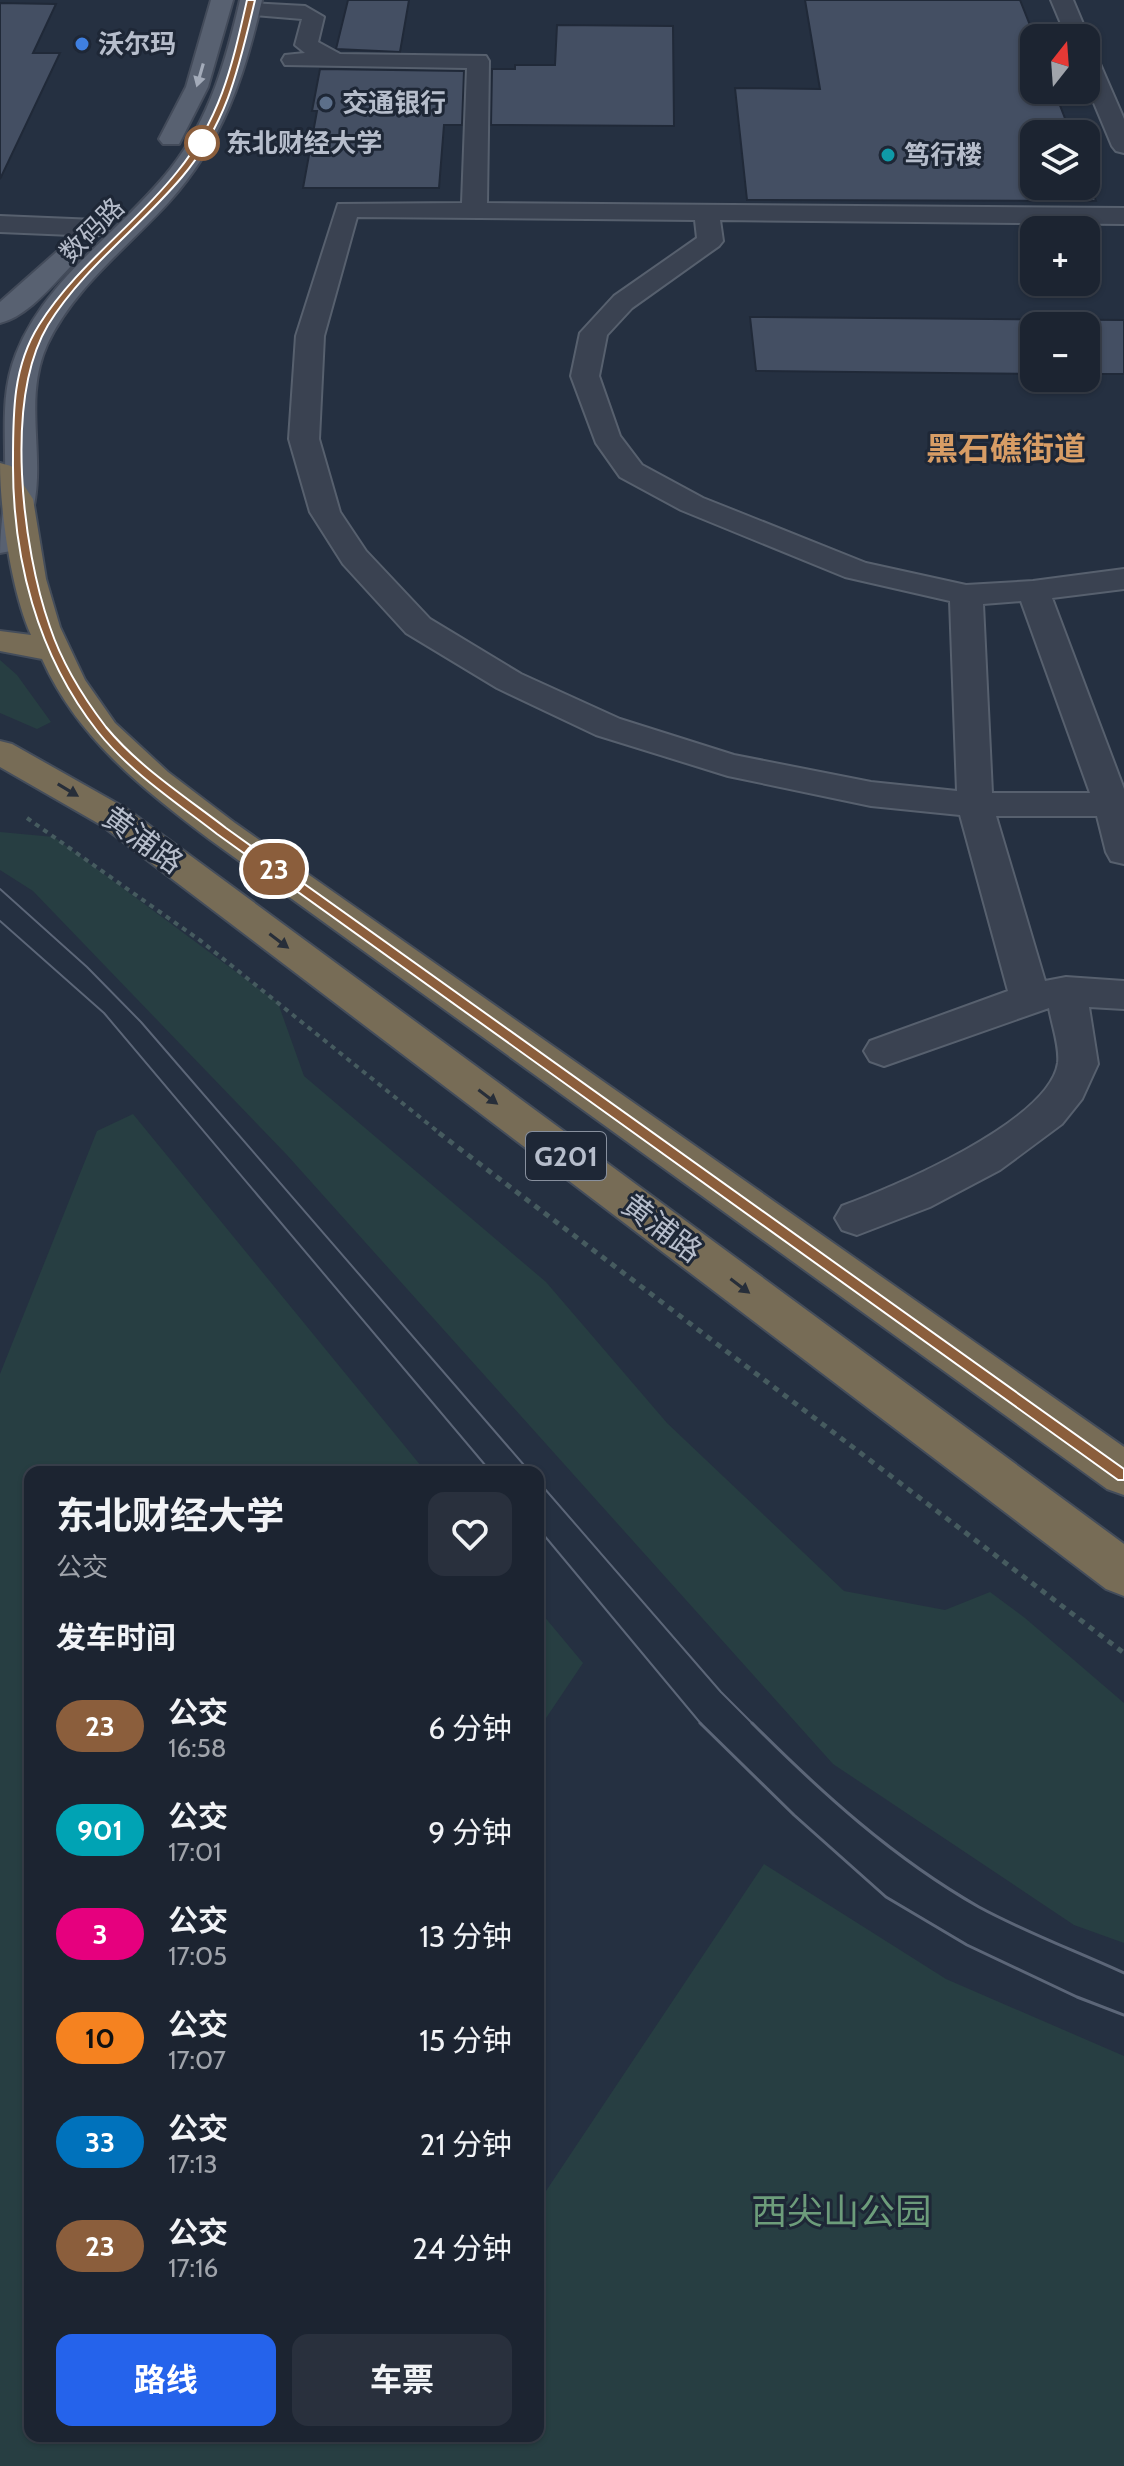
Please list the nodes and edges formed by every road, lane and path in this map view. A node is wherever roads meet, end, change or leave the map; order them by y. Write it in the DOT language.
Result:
graph roads {
  1 [pos="222,0"];
  2 [pos="1062,0"];
  3 [pos="250,4"];
  4 [pos="1072,24"];
  5 [pos="293,60"];
  6 [pos="335,60"];
  7 [pos="1100,90"];
  8 [pos="1124,146"];
  9 [pos="154,162"];
  10 [pos="117,208"];
  11 [pos="474,210"];
  12 [pos="707,214"];
  13 [pos="1124,216"];
  14 [pos="3,227"];
  15 [pos="96,228"];
  16 [pos="0,315"];
  17 [pos="11,383"];
  18 [pos="9,486"];
  19 [pos="0,544"];
  20 [pos="1124,579"];
  21 [pos="1033,591"];
  22 [pos="966,595"];
  23 [pos="0,641"];
  24 [pos="55,652"];
  25 [pos="0,752"];
  26 [pos="975,805"];
  27 [pos="1118,805"];
  28 [pos="22,814"];
  29 [pos="1124,852"];
  30 [pos="1048,995"];
  31 [pos="1124,995"];
  32 [pos="884,1051"];
  33 [pos="857,1218"];
  34 [pos="1124,1474"];
  35 [pos="1124,1573"];
  36 [pos="1124,1653"];
  1 -- 9 [label="main road, one-way"];
  2 -- 4 [label="street"];
  3 -- 6 [label="street"];
  3 -- 17 [label="main road, 数码路"];
  5 -- 6 [label="street"];
  6 -- 11 [label="street"];
  7 -- 8 [label="street"];
  10 -- 15 [label="main road, 数码路"];
  11 -- 12 [label="street"];
  11 -- 26 [label="street"];
  12 -- 13 [label="street"];
  12 -- 22 [label="street"];
  14 -- 15 [label="street"];
  15 -- 16 [label="main road, 数码路"];
  17 -- 18 [label="main road, 数码路"];
  18 -- 19 [label="main road, 数码路"];
  18 -- 24 [label="highway, 黄浦路 / G201"];
  20 -- 21 [label="street"];
  21 -- 22 [label="street"];
  21 -- 27 [label="street"];
  22 -- 26 [label="street"];
  23 -- 24 [label="highway"];
  24 -- 34 [label="highway, 黄浦路 / G201"];
  25 -- 35 [label="highway, 黄浦路 / G201, one-way"];
  26 -- 27 [label="street"];
  26 -- 30 [label="street"];
  27 -- 29 [label="street"];
  28 -- 36 [label="path"];
  30 -- 31 [label="street"];
  30 -- 32 [label="street"];
  30 -- 33 [label="street"];
}
